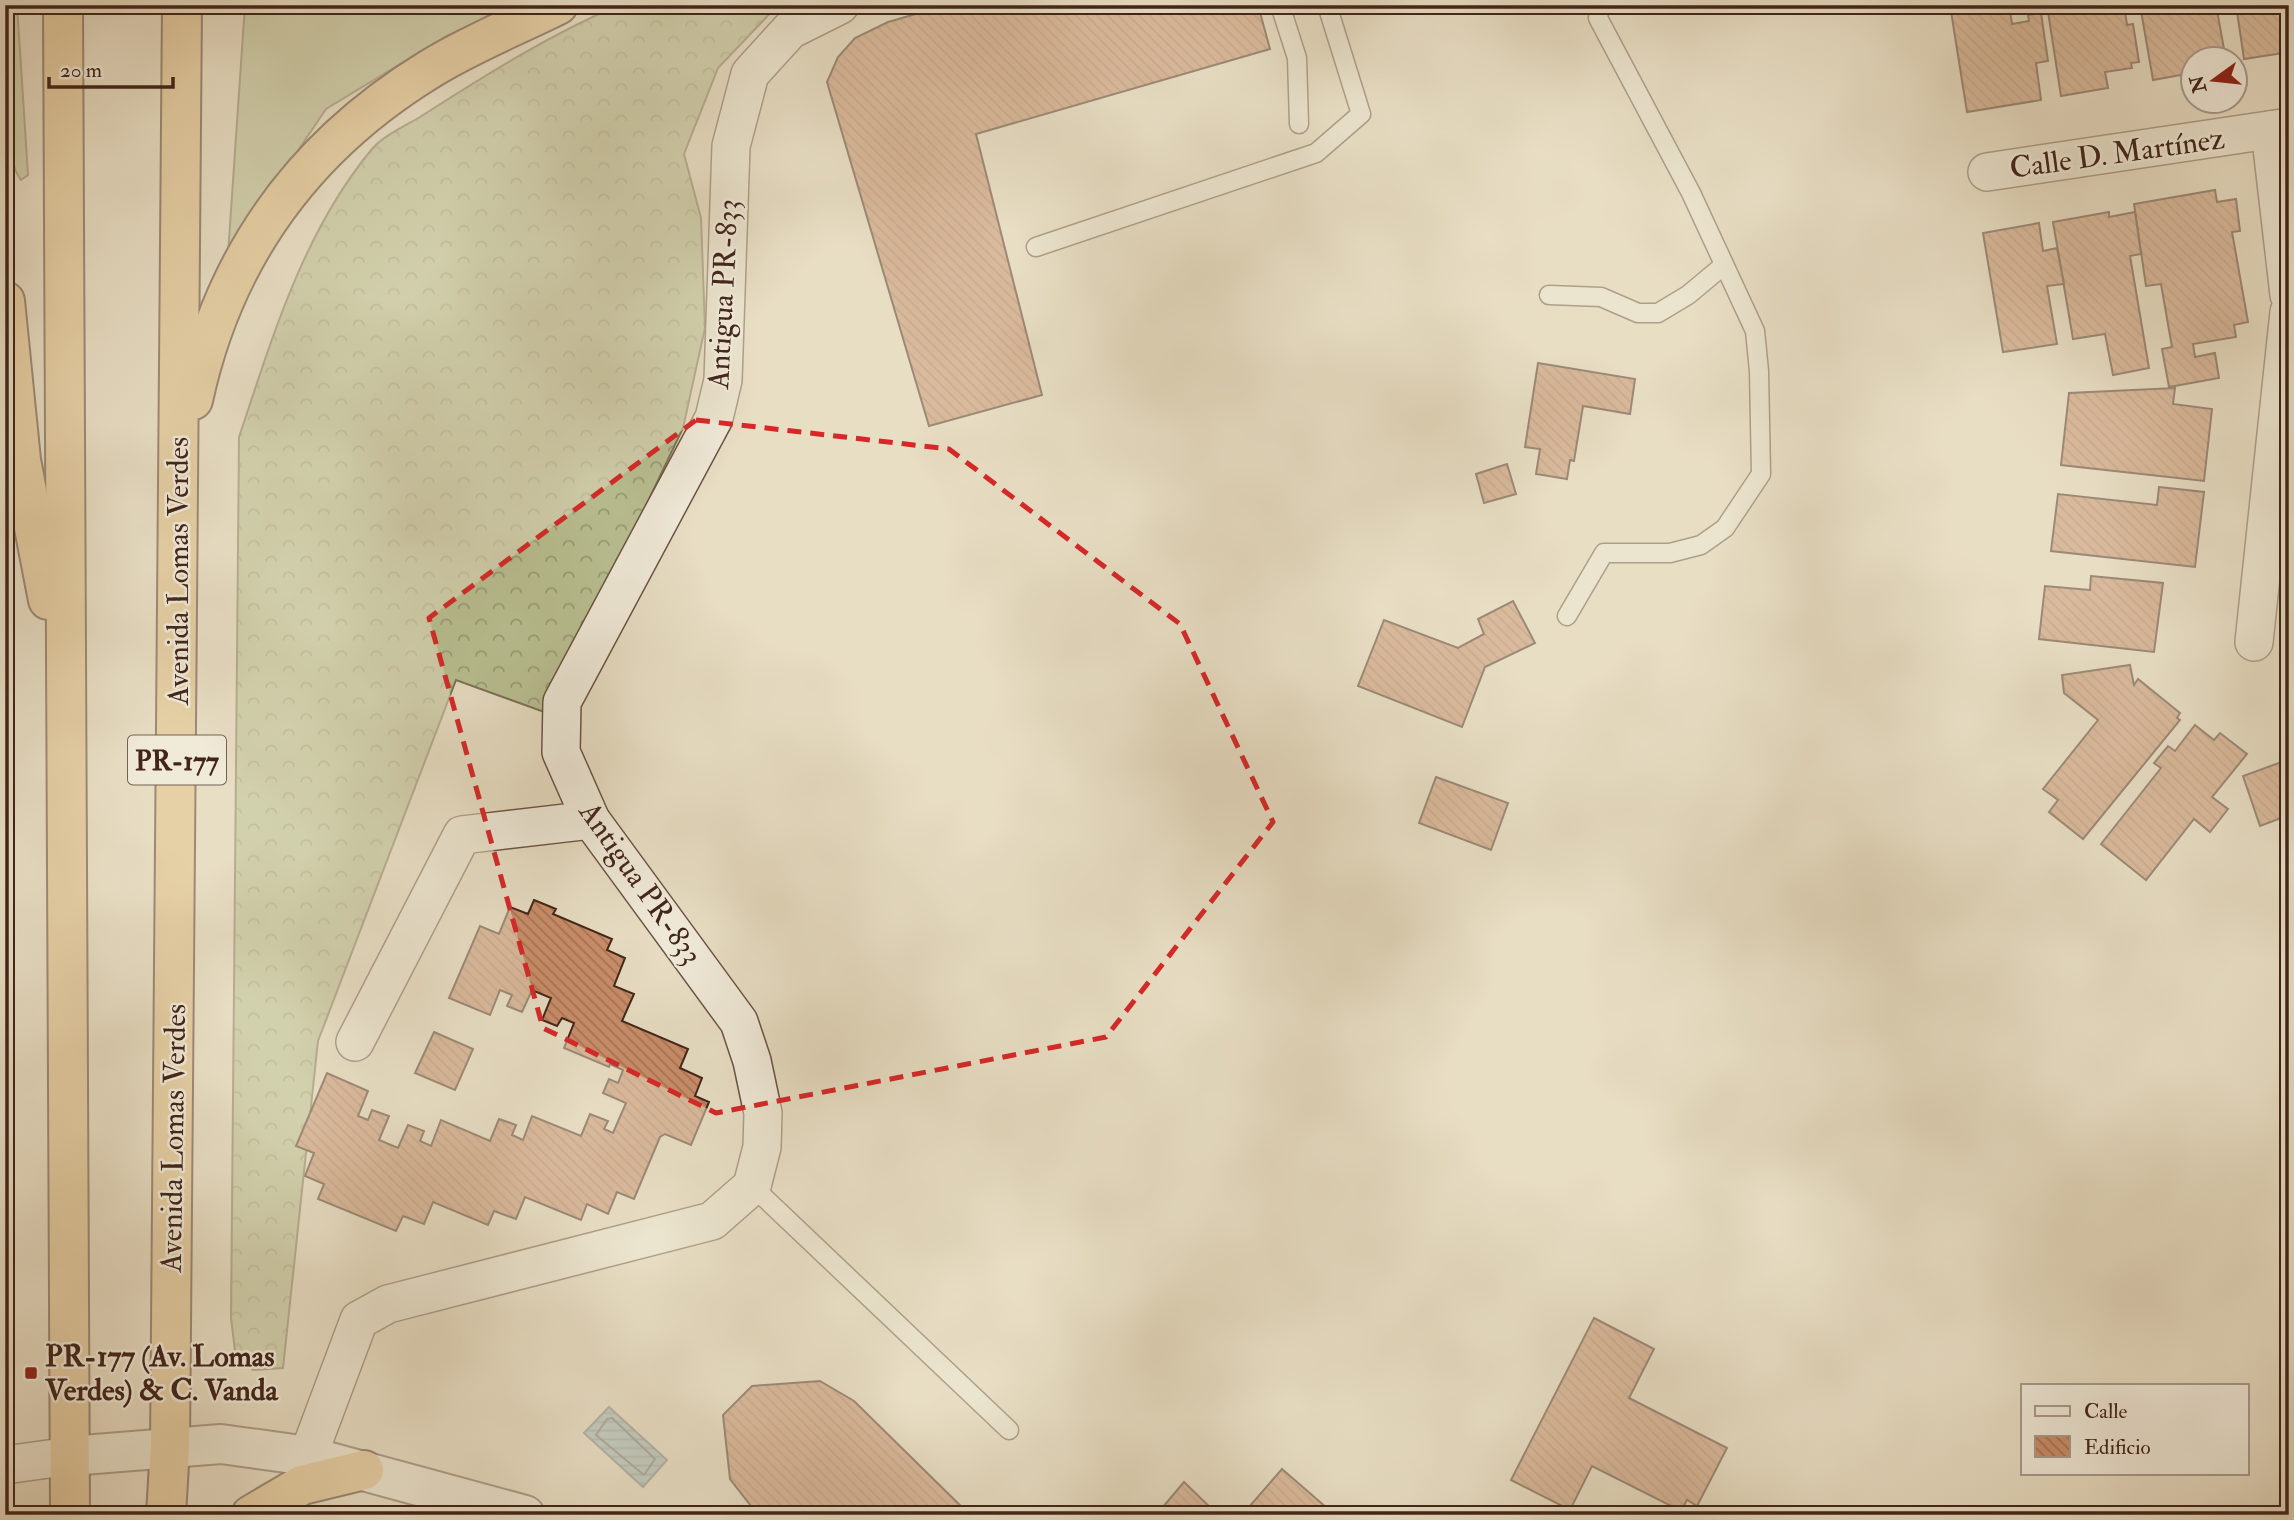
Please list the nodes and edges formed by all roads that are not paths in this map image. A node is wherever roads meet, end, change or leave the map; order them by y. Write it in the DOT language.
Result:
graph roads {
  1 [pos="63,5"];
  2 [pos="182,5"];
  3 [pos="558,5"];
  4 [pos="840,5"];
  5 [pos="1280,5"];
  6 [pos="1327,5"];
  7 [pos="1600,5"];
  8 [pos="1299,124"];
  9 [pos="2279,129"];
  10 [pos="1987,172"];
  11 [pos="1036,247"];
  12 [pos="1724,265"];
  13 [pos="1549,295"];
  14 [pos="2289,295"];
  15 [pos="5,301"];
  16 [pos="2289,312"];
  17 [pos="178,471"];
  18 [pos="1567,616"];
  19 [pos="2254,642"];
  20 [pos="65,678"];
  21 [pos="591,820"];
  22 [pos="355,1042"];
  23 [pos="752,1186"];
  24 [pos="1009,1430"];
  25 [pos="170,1447"];
  26 [pos="308,1455"];
  27 [pos="70,1456"];
  28 [pos="5,1465"];
  29 [pos="363,1470"];
  30 [pos="69,1515"];
  31 [pos="166,1515"];
  32 [pos="251,1515"];
  33 [pos="525,1515"];
  1 -- 20 [label="highway"];
  2 -- 17 [label="highway, Avenida Lomas Verdes / PR-177"];
  3 -- 17 [label="highway"];
  4 -- 21 [label="street, Antigua PR-833"];
  5 -- 8 [label="lane"];
  6 -- 11 [label="lane"];
  7 -- 12 [label="lane"];
  9 -- 10 [label="street, Calle D. Martínez"];
  9 -- 14 [label="street"];
  12 -- 13 [label="lane"];
  12 -- 18 [label="lane"];
  15 -- 20 [label="highway"];
  16 -- 19 [label="street"];
  17 -- 25 [label="highway, Avenida Lomas Verdes / PR-177"];
  20 -- 27 [label="highway"];
  21 -- 22 [label="street"];
  21 -- 23 [label="street, Antigua PR-833"];
  23 -- 24 [label="lane"];
  23 -- 26 [label="street"];
  25 -- 26 [label="street"];
  25 -- 27 [label="street"];
  25 -- 31 [label="highway, Avenida Lomas Verdes / PR-177"];
  26 -- 29 [label="street"];
  27 -- 28 [label="street"];
  27 -- 30 [label="highway"];
  29 -- 32 [label="highway"];
  29 -- 33 [label="street"];
}
